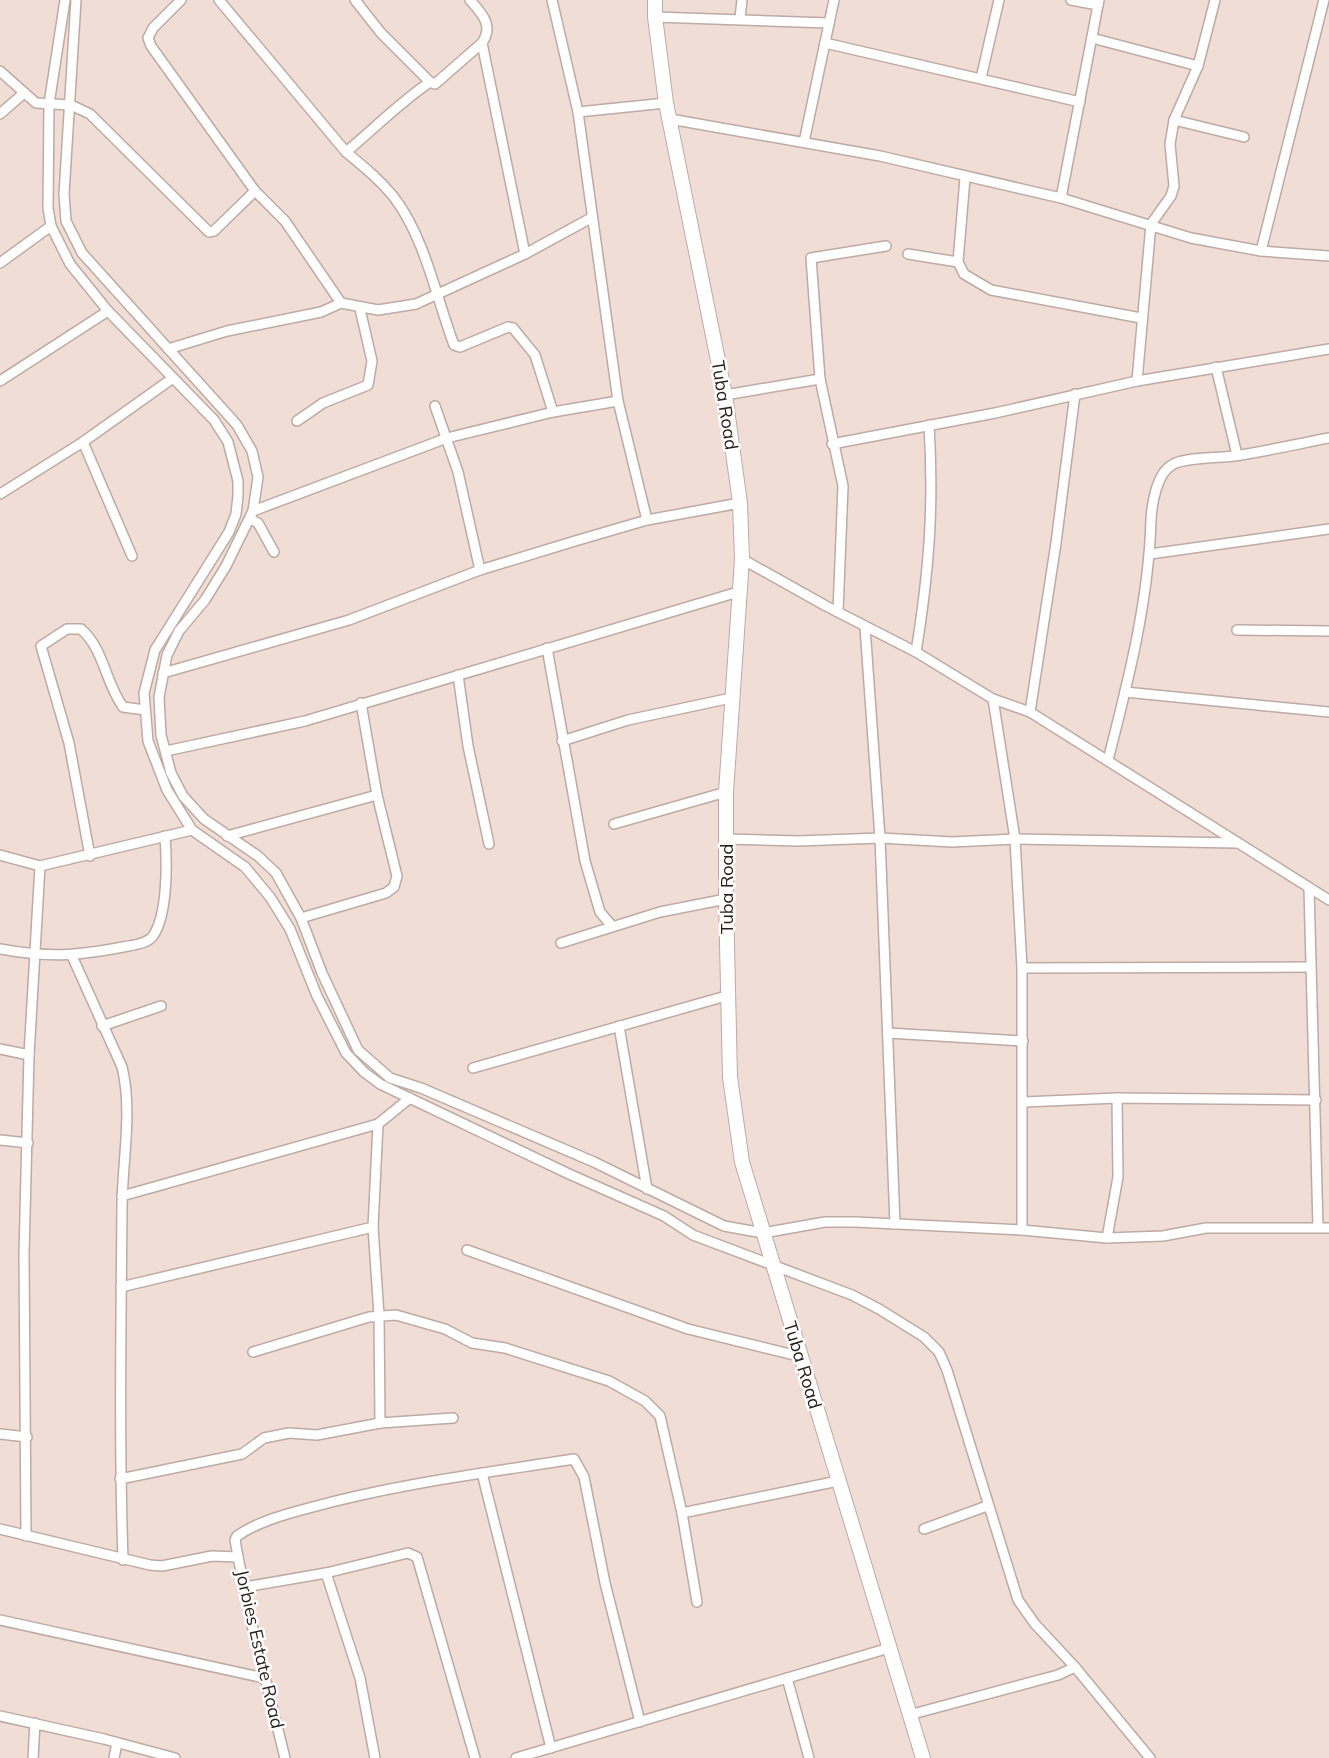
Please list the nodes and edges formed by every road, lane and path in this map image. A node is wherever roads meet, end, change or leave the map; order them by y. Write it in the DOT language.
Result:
graph roads {
  1 [pos="64,0"];
  2 [pos="76,0"];
  3 [pos="181,0"];
  4 [pos="219,0"];
  5 [pos="355,0"];
  6 [pos="470,0"];
  7 [pos="552,0"];
  8 [pos="655,0"];
  9 [pos="742,0"];
  10 [pos="834,0"];
  11 [pos="999,0"];
  12 [pos="1071,0"];
  13 [pos="1215,0"];
  14 [pos="1324,0"];
  15 [pos="1098,2"];
  16 [pos="655,17"];
  17 [pos="740,18"];
  18 [pos="829,22"];
  19 [pos="1092,38"];
  20 [pos="482,43"];
  21 [pos="825,43"];
  22 [pos="1198,66"];
  23 [pos="0,71"];
  24 [pos="981,78"];
  25 [pos="430,82"];
  26 [pos="24,93"];
  27 [pos="1080,102"];
  28 [pos="666,103"];
  29 [pos="60,104"];
  30 [pos="578,112"];
  31 [pos="0,114"];
  32 [pos="670,119"];
  33 [pos="1174,120"];
  34 [pos="1244,137"];
  35 [pos="804,142"];
  36 [pos="346,152"];
  37 [pos="965,178"];
  38 [pos="255,191"];
  39 [pos="1061,198"];
  40 [pos="591,219"];
  41 [pos="1151,224"];
  42 [pos="51,226"];
  43 [pos="886,246"];
  44 [pos="1261,251"];
  45 [pos="525,254"];
  46 [pos="908,254"];
  47 [pos="1329,256"];
  48 [pos="958,262"];
  49 [pos="0,263"];
  50 [pos="436,295"];
  51 [pos="341,303"];
  52 [pos="360,309"];
  53 [pos="108,311"];
  54 [pos="1141,318"];
  55 [pos="168,349"];
  56 [pos="1329,349"];
  57 [pos="1216,367"];
  58 [pos="173,378"];
  59 [pos="820,379"];
  60 [pos="0,381"];
  61 [pos="1137,381"];
  62 [pos="1075,394"];
  63 [pos="725,395"];
  64 [pos="618,402"];
  65 [pos="435,406"];
  66 [pos="553,412"];
  67 [pos="297,421"];
  68 [pos="929,425"];
  69 [pos="447,438"];
  70 [pos="1329,438"];
  71 [pos="83,442"];
  72 [pos="832,444"];
  73 [pos="1237,455"];
  74 [pos="0,494"];
  75 [pos="740,503"];
  76 [pos="252,515"];
  77 [pos="647,520"];
  78 [pos="1329,529"];
  79 [pos="274,552"];
  80 [pos="1150,554"];
  81 [pos="132,556"];
  82 [pos="742,559"];
  83 [pos="480,570"];
  84 [pos="738,592"];
  85 [pos="838,612"];
  86 [pos="865,627"];
  87 [pos="1237,630"];
  88 [pos="1329,631"];
  89 [pos="547,648"];
  90 [pos="916,652"];
  91 [pos="163,673"];
  92 [pos="458,675"];
  93 [pos="1125,692"];
  94 [pos="731,698"];
  95 [pos="993,699"];
  96 [pos="361,703"];
  97 [pos="145,710"];
  98 [pos="1030,712"];
  99 [pos="1329,712"];
  100 [pos="562,741"];
  101 [pos="165,751"];
  102 [pos="1108,760"];
  103 [pos="726,792"];
  104 [pos="377,795"];
  105 [pos="614,824"];
  106 [pos="192,830"];
  107 [pos="165,836"];
  108 [pos="228,836"];
  109 [pos="879,838"];
  110 [pos="726,839"];
  111 [pos="1016,839"];
  112 [pos="1236,843"];
  113 [pos="489,844"];
  114 [pos="0,855"];
  115 [pos="90,856"];
  116 [pos="40,866"];
  117 [pos="1309,888"];
  118 [pos="726,899"];
  119 [pos="1329,900"];
  120 [pos="301,918"];
  121 [pos="612,926"];
  122 [pos="561,943"];
  123 [pos="0,949"];
  124 [pos="34,955"];
  125 [pos="72,956"];
  126 [pos="1310,967"];
  127 [pos="1022,968"];
  128 [pos="726,996"];
  129 [pos="161,1006"];
  130 [pos="102,1026"];
  131 [pos="619,1026"];
  132 [pos="888,1033"];
  133 [pos="1023,1041"];
  134 [pos="0,1049"];
  135 [pos="29,1055"];
  136 [pos="473,1068"];
  137 [pos="410,1098"];
  138 [pos="1117,1098"];
  139 [pos="1316,1100"];
  140 [pos="1024,1102"];
  141 [pos="378,1124"];
  142 [pos="0,1140"];
  143 [pos="28,1143"];
  144 [pos="647,1190"];
  145 [pos="122,1196"];
  146 [pos="895,1224"];
  147 [pos="373,1227"];
  148 [pos="1318,1227"];
  149 [pos="1329,1228"];
  150 [pos="1022,1230"];
  151 [pos="763,1233"];
  152 [pos="1107,1238"];
  153 [pos="467,1250"];
  154 [pos="772,1264"];
  155 [pos="121,1287"];
  156 [pos="379,1315"];
  157 [pos="253,1352"];
  158 [pos="802,1357"];
  159 [pos="453,1418"];
  160 [pos="380,1423"];
  161 [pos="0,1434"];
  162 [pos="27,1437"];
  163 [pos="482,1473"];
  164 [pos="120,1479"];
  165 [pos="838,1481"];
  166 [pos="987,1506"];
  167 [pos="682,1513"];
  168 [pos="0,1529"];
  169 [pos="924,1529"];
  170 [pos="27,1536"];
  171 [pos="238,1557"];
  172 [pos="123,1560"];
  173 [pos="326,1573"];
  174 [pos="245,1587"];
  175 [pos="697,1602"];
  176 [pos="0,1620"];
  177 [pos="889,1648"];
  178 [pos="1075,1667"];
  179 [pos="264,1678"];
  180 [pos="787,1678"];
  181 [pos="909,1715"];
  182 [pos="0,1716"];
  183 [pos="640,1722"];
  184 [pos="35,1723"];
  185 [pos="117,1743"];
  186 [pos="551,1748"];
  187 [pos="33,1758"];
  188 [pos="114,1758"];
  189 [pos="175,1758"];
  190 [pos="285,1758"];
  191 [pos="375,1758"];
  192 [pos="475,1758"];
  193 [pos="516,1758"];
  194 [pos="809,1758"];
  195 [pos="922,1758"];
  196 [pos="1150,1758"];
  1 -- 29 [label="street"];
  2 -- 29 [label="street"];
  3 -- 38 [label="street"];
  4 -- 36 [label="street"];
  5 -- 25 [label="street"];
  6 -- 20 [label="street"];
  7 -- 30 [label="street"];
  8 -- 16 [label="street, Tuba Road"];
  9 -- 17 [label="street"];
  10 -- 18 [label="street"];
  11 -- 24 [label="street"];
  12 -- 15 [label="street"];
  13 -- 22 [label="street"];
  14 -- 44 [label="street"];
  15 -- 19 [label="street"];
  16 -- 17 [label="street"];
  16 -- 28 [label="street, Tuba Road"];
  17 -- 18 [label="street"];
  18 -- 21 [label="street"];
  19 -- 22 [label="street"];
  19 -- 27 [label="street"];
  20 -- 25 [label="street"];
  20 -- 45 [label="street"];
  21 -- 24 [label="street"];
  21 -- 35 [label="street"];
  22 -- 33 [label="street"];
  23 -- 26 [label="street"];
  24 -- 27 [label="street"];
  25 -- 36 [label="street"];
  26 -- 29 [label="street"];
  26 -- 31 [label="street"];
  27 -- 39 [label="street"];
  28 -- 30 [label="street"];
  28 -- 32 [label="street, Tuba Road"];
  29 -- 38 [label="street"];
  29 -- 42 [label="street"];
  29 -- 55 [label="street"];
  30 -- 40 [label="street"];
  32 -- 35 [label="street"];
  32 -- 63 [label="street, Tuba Road"];
  33 -- 34 [label="street"];
  33 -- 41 [label="street"];
  35 -- 37 [label="street"];
  36 -- 50 [label="street"];
  37 -- 39 [label="street"];
  37 -- 48 [label="street"];
  38 -- 51 [label="street"];
  39 -- 41 [label="street"];
  40 -- 45 [label="street"];
  40 -- 64 [label="street"];
  41 -- 44 [label="street"];
  41 -- 54 [label="street"];
  42 -- 49 [label="street"];
  42 -- 53 [label="street"];
  43 -- 59 [label="street"];
  44 -- 47 [label="street"];
  45 -- 50 [label="street"];
  46 -- 48 [label="street"];
  48 -- 54 [label="street"];
  50 -- 52 [label="street"];
  50 -- 66 [label="street"];
  51 -- 52 [label="street"];
  51 -- 55 [label="street"];
  52 -- 67 [label="street"];
  53 -- 58 [label="street"];
  53 -- 60 [label="street"];
  54 -- 61 [label="street"];
  55 -- 76 [label="street"];
  56 -- 57 [label="street"];
  57 -- 61 [label="street"];
  57 -- 73 [label="street"];
  58 -- 71 [label="street"];
  58 -- 97 [label="street"];
  59 -- 63 [label="street"];
  59 -- 72 [label="street"];
  61 -- 62 [label="street"];
  62 -- 68 [label="street"];
  62 -- 98 [label="street"];
  63 -- 75 [label="street, Tuba Road"];
  64 -- 66 [label="street"];
  64 -- 77 [label="street"];
  65 -- 69 [label="street"];
  66 -- 69 [label="street"];
  68 -- 72 [label="street"];
  68 -- 90 [label="street"];
  69 -- 76 [label="street"];
  69 -- 83 [label="street"];
  70 -- 73 [label="street"];
  71 -- 74 [label="street"];
  71 -- 81 [label="street"];
  72 -- 85 [label="street"];
  73 -- 80 [label="street"];
  75 -- 77 [label="street"];
  75 -- 82 [label="street, Tuba Road"];
  76 -- 79 [label="street"];
  76 -- 91 [label="street"];
  77 -- 83 [label="street"];
  78 -- 80 [label="street"];
  80 -- 93 [label="street"];
  82 -- 84 [label="street, Tuba Road"];
  82 -- 85 [label="street"];
  83 -- 91 [label="street"];
  84 -- 89 [label="street"];
  84 -- 94 [label="street, Tuba Road"];
  85 -- 86 [label="street"];
  86 -- 90 [label="street"];
  86 -- 109 [label="street"];
  87 -- 88 [label="street"];
  89 -- 92 [label="street"];
  89 -- 100 [label="street"];
  90 -- 95 [label="street"];
  91 -- 101 [label="street"];
  92 -- 96 [label="street"];
  92 -- 113 [label="street"];
  93 -- 99 [label="street"];
  93 -- 102 [label="street"];
  94 -- 100 [label="street"];
  94 -- 103 [label="street, Tuba Road"];
  95 -- 98 [label="street"];
  95 -- 111 [label="street"];
  96 -- 101 [label="street"];
  96 -- 104 [label="street"];
  97 -- 106 [label="street"];
  97 -- 115 [label="street"];
  98 -- 102 [label="street"];
  100 -- 121 [label="street"];
  101 -- 108 [label="street"];
  102 -- 112 [label="street"];
  103 -- 105 [label="street"];
  103 -- 110 [label="street, Tuba Road"];
  104 -- 108 [label="street"];
  104 -- 120 [label="street"];
  106 -- 107 [label="street"];
  106 -- 137 [label="street"];
  107 -- 115 [label="street"];
  107 -- 125 [label="street"];
  108 -- 120 [label="street"];
  109 -- 110 [label="street"];
  109 -- 111 [label="street"];
  109 -- 132 [label="street"];
  110 -- 118 [label="street, Tuba Road"];
  111 -- 112 [label="street"];
  111 -- 127 [label="street"];
  112 -- 117 [label="street"];
  114 -- 116 [label="street"];
  115 -- 116 [label="street"];
  116 -- 124 [label="street"];
  117 -- 119 [label="street"];
  117 -- 126 [label="street"];
  118 -- 121 [label="street"];
  118 -- 128 [label="street, Tuba Road"];
  120 -- 144 [label="street"];
  121 -- 122 [label="street"];
  123 -- 124 [label="street"];
  124 -- 125 [label="street"];
  124 -- 135 [label="street"];
  125 -- 130 [label="street"];
  126 -- 127 [label="street"];
  126 -- 139 [label="street"];
  127 -- 133 [label="street"];
  128 -- 131 [label="street"];
  128 -- 151 [label="street, Tuba Road"];
  129 -- 130 [label="street"];
  130 -- 145 [label="street"];
  131 -- 136 [label="street"];
  131 -- 144 [label="street"];
  132 -- 133 [label="street"];
  132 -- 146 [label="street"];
  133 -- 140 [label="street"];
  134 -- 135 [label="street"];
  135 -- 143 [label="street"];
  137 -- 141 [label="street"];
  137 -- 154 [label="street"];
  138 -- 139 [label="street"];
  138 -- 140 [label="street"];
  138 -- 152 [label="street"];
  139 -- 148 [label="street"];
  140 -- 150 [label="street"];
  141 -- 145 [label="street"];
  141 -- 147 [label="street"];
  142 -- 143 [label="street"];
  143 -- 162 [label="street"];
  144 -- 151 [label="street"];
  145 -- 155 [label="street"];
  146 -- 150 [label="street"];
  146 -- 151 [label="street"];
  147 -- 155 [label="street"];
  147 -- 156 [label="street"];
  148 -- 149 [label="street"];
  148 -- 152 [label="street"];
  150 -- 152 [label="street"];
  151 -- 154 [label="street, Tuba Road"];
  153 -- 158 [label="street"];
  154 -- 158 [label="street, Tuba Road"];
  154 -- 166 [label="street"];
  155 -- 164 [label="street"];
  156 -- 157 [label="street"];
  156 -- 160 [label="street"];
  156 -- 167 [label="street"];
  158 -- 165 [label="street, Tuba Road"];
  159 -- 160 [label="street"];
  160 -- 164 [label="street"];
  161 -- 162 [label="street"];
  162 -- 170 [label="street"];
  163 -- 171 [label="street, Jorbies Estate Road"];
  163 -- 183 [label="street"];
  163 -- 186 [label="street"];
  164 -- 172 [label="street"];
  165 -- 167 [label="street"];
  165 -- 177 [label="street, Tuba Road"];
  166 -- 169 [label="street"];
  166 -- 178 [label="street"];
  167 -- 175 [label="street"];
  168 -- 170 [label="street"];
  170 -- 172 [label="street"];
  171 -- 172 [label="street"];
  171 -- 174 [label="street, Jorbies Estate Road"];
  173 -- 174 [label="street"];
  173 -- 191 [label="street"];
  173 -- 192 [label="street"];
  174 -- 179 [label="street, Jorbies Estate Road"];
  176 -- 179 [label="street"];
  177 -- 180 [label="street"];
  177 -- 181 [label="street, Tuba Road"];
  178 -- 181 [label="street"];
  178 -- 196 [label="street"];
  179 -- 190 [label="street, Jorbies Estate Road"];
  180 -- 183 [label="street"];
  180 -- 194 [label="street"];
  181 -- 195 [label="street, Tuba Road"];
  182 -- 184 [label="street"];
  183 -- 186 [label="street"];
  184 -- 185 [label="street"];
  184 -- 187 [label="street"];
  185 -- 188 [label="street"];
  185 -- 189 [label="street"];
  186 -- 193 [label="street"];
}
